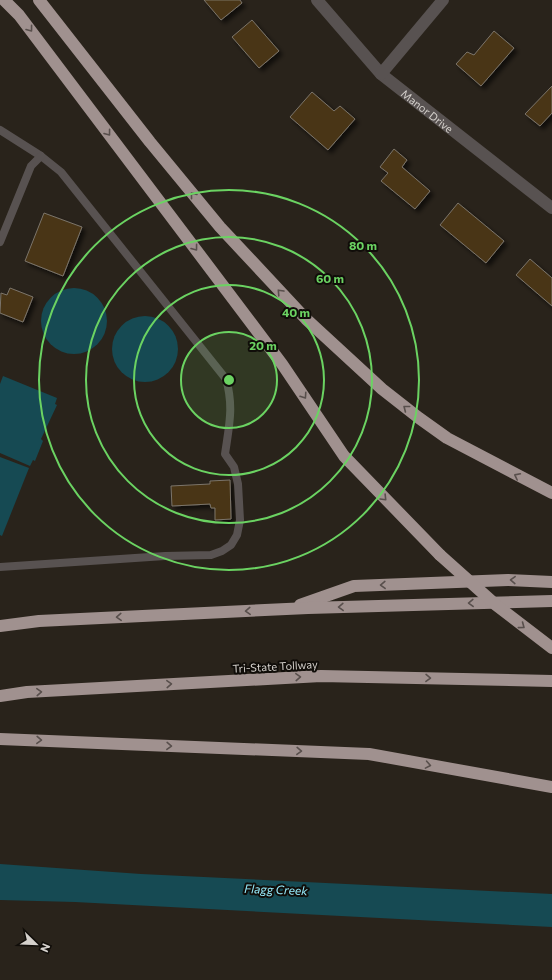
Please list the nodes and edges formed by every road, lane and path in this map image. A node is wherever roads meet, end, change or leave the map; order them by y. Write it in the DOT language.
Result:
graph roads {
  1 [pos="4,0"];
  2 [pos="39,0"];
  3 [pos="316,0"];
  4 [pos="443,0"];
  5 [pos="381,74"];
  6 [pos="0,130"];
  7 [pos="41,156"];
  8 [pos="552,208"];
  9 [pos="0,242"];
  10 [pos="552,493"];
  11 [pos="0,567"];
  12 [pos="552,582"];
  13 [pos="552,601"];
  14 [pos="287,609"];
  15 [pos="0,626"];
  16 [pos="552,648"];
  17 [pos="552,681"];
  18 [pos="0,696"];
  19 [pos="0,739"];
  20 [pos="552,787"];
  1 -- 16 [label="highway, one-way, bridge"];
  10 -- 2 [label="highway, one-way"];
  3 -- 5 [label="street, Manor Drive"];
  4 -- 5 [label="street"];
  5 -- 8 [label="street, Manor Drive"];
  6 -- 7 [label="lane"];
  7 -- 9 [label="lane"];
  7 -- 11 [label="lane"];
  12 -- 14 [label="highway, one-way"];
  13 -- 14 [label="highway, one-way"];
  14 -- 15 [label="highway, one-way"];
  18 -- 17 [label="highway, Tri-State Tollway, one-way"];
  19 -- 20 [label="highway, one-way"];
}
